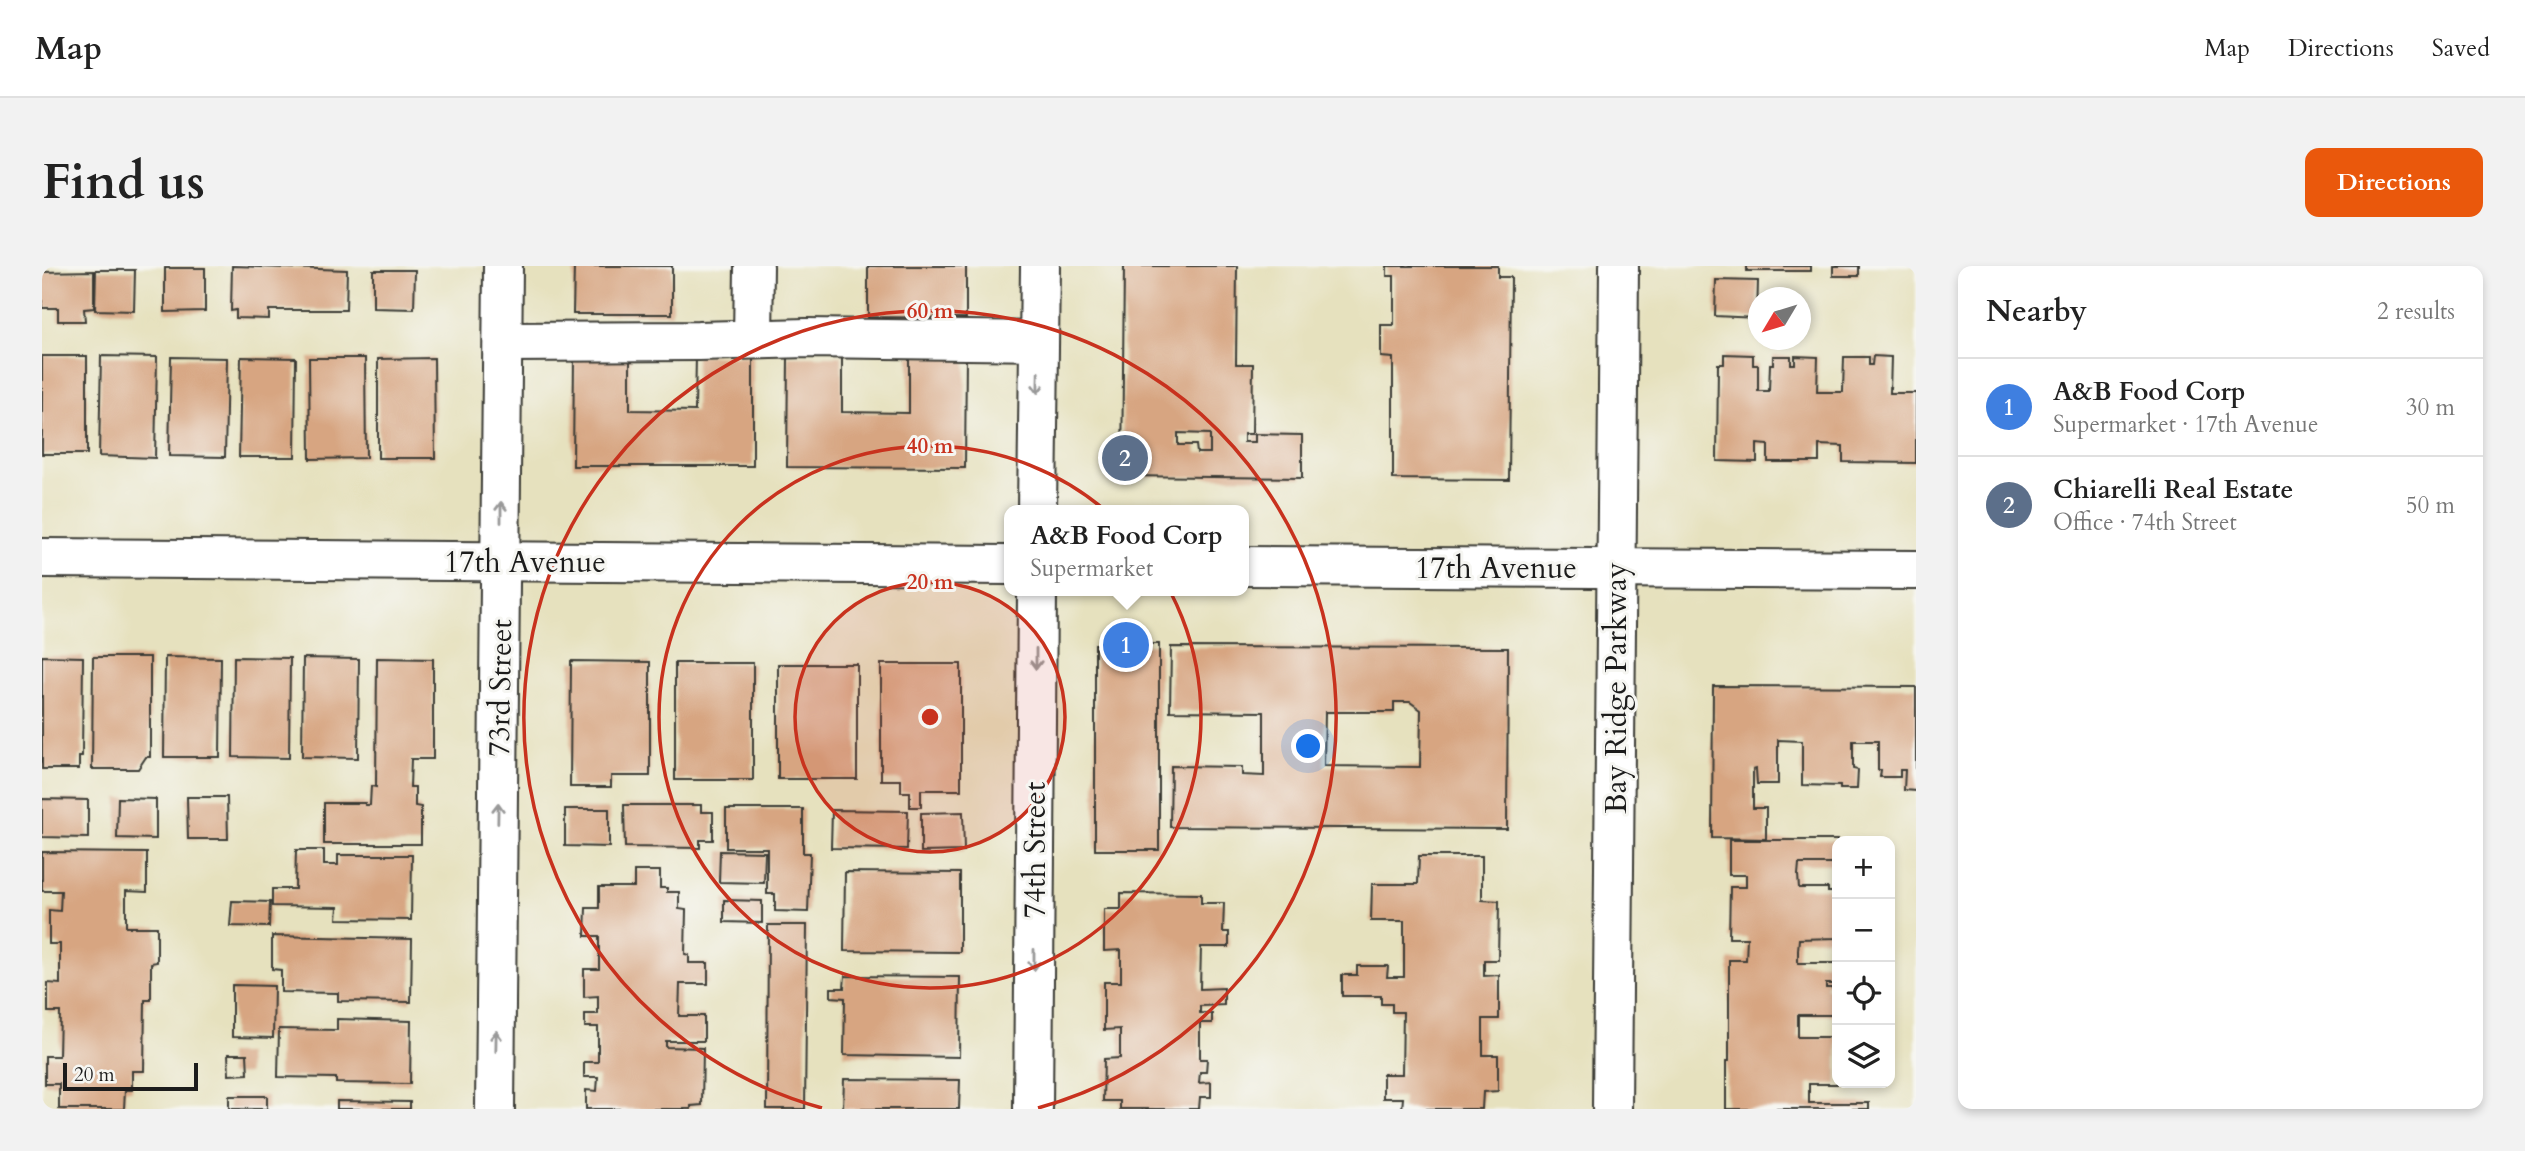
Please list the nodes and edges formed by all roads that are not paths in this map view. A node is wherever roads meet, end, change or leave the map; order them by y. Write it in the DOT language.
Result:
graph roads {
  1 [pos="503,266"];
  2 [pos="754,266"];
  3 [pos="1040,266"];
  4 [pos="1619,266"];
  5 [pos="753,339"];
  6 [pos="1039,341"];
  7 [pos="503,342"];
  8 [pos="1037,505"];
  9 [pos="42,558"];
  10 [pos="501,562"];
  11 [pos="1004,565"];
  12 [pos="1249,566"];
  13 [pos="1617,569"];
  14 [pos="1916,570"];
  15 [pos="1037,596"];
  16 [pos="495,1109"];
  17 [pos="1033,1109"];
  18 [pos="1612,1109"];
  1 -- 7 [label="street, 73rd Street"];
  2 -- 5 [label="street"];
  3 -- 6 [label="street"];
  4 -- 13 [label="street, Bay Ridge Parkway"];
  5 -- 6 [label="street"];
  5 -- 7 [label="street"];
  6 -- 8 [label="street, one-way"];
  10 -- 7 [label="street, 73rd Street, one-way"];
  9 -- 10 [label="street, 17th Avenue"];
  10 -- 11 [label="street, 17th Avenue"];
  16 -- 10 [label="street, 73rd Street, one-way"];
  12 -- 13 [label="street, 17th Avenue"];
  13 -- 14 [label="street, 17th Avenue"];
  13 -- 18 [label="street, Bay Ridge Parkway"];
  15 -- 17 [label="street, 74th Street, one-way"];
}
